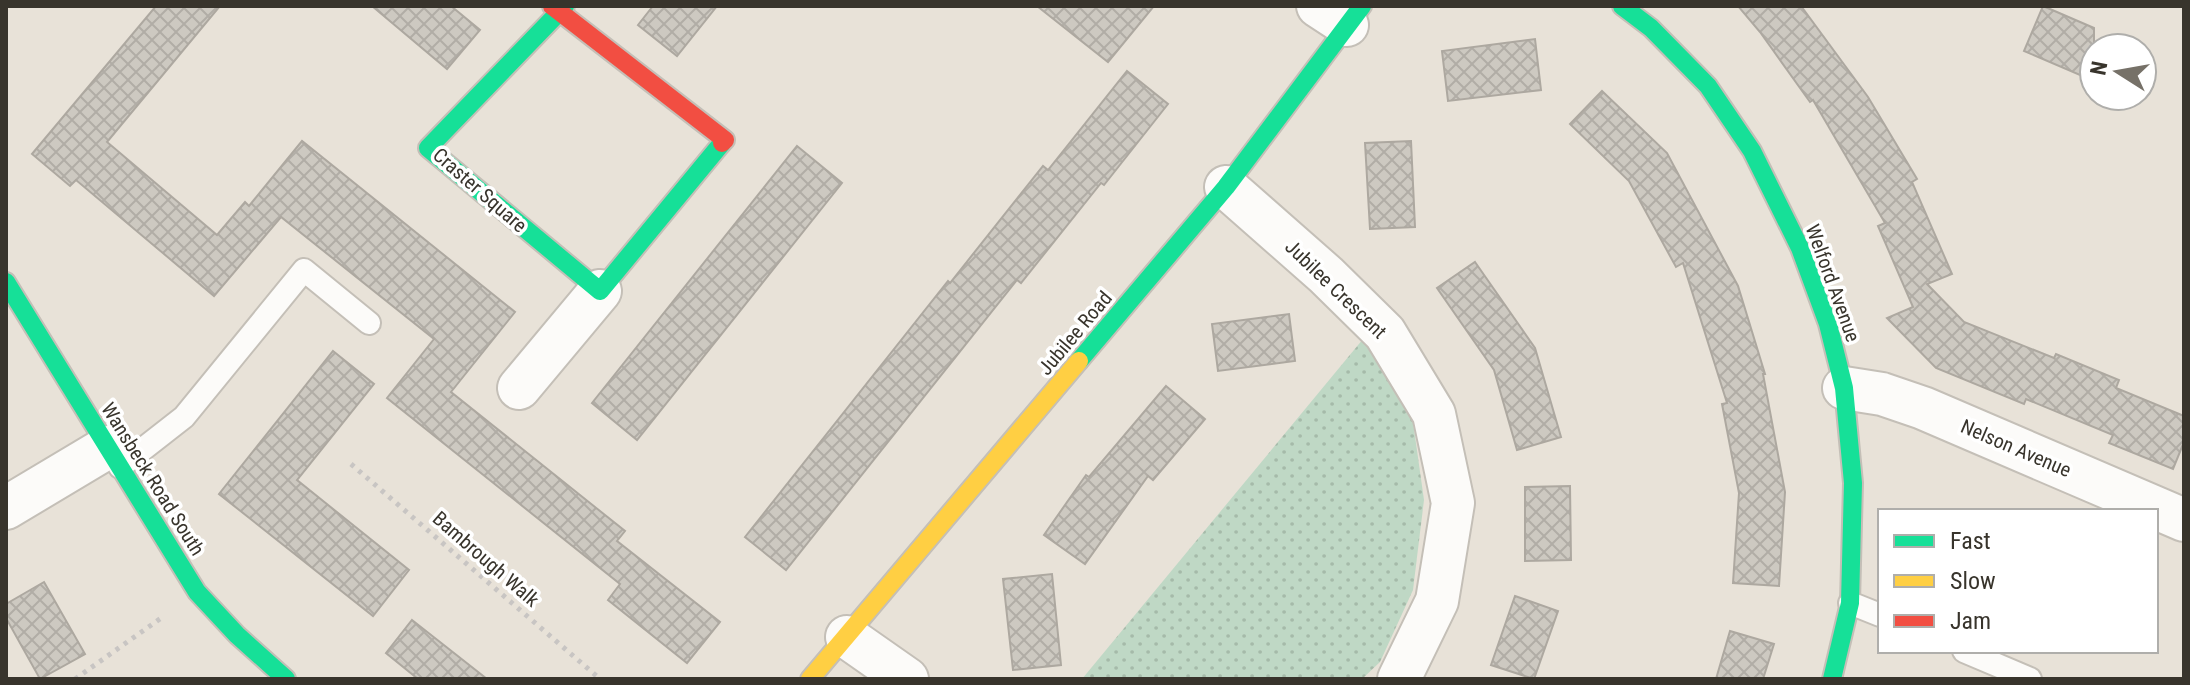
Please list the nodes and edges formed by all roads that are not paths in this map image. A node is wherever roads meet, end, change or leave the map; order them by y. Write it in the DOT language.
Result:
graph roads {
  1 [pos="1622,6"];
  2 [pos="559,8"];
  3 [pos="1342,12"];
  4 [pos="1226,187"];
  5 [pos="6,282"];
  6 [pos="600,291"];
  7 [pos="369,323"];
  8 [pos="519,388"];
  9 [pos="1844,388"];
  10 [pos="114,457"];
  11 [pos="6,508"];
  12 [pos="2182,514"];
  13 [pos="1850,603"];
  14 [pos="1878,614"];
  15 [pos="847,637"];
  16 [pos="1969,653"];
  17 [pos="286,679"];
  18 [pos="810,679"];
  19 [pos="907,679"];
  20 [pos="1399,679"];
  21 [pos="1832,679"];
  22 [pos="2030,679"];
  1 -- 9 [label="street, Welford Avenue"];
  2 -- 6 [label="street, Craster Square"];
  2 -- 6 [label="street, Craster Square"];
  3 -- 4 [label="street, Jubilee Road"];
  4 -- 15 [label="street, Jubilee Road"];
  4 -- 20 [label="street, Jubilee Crescent"];
  5 -- 10 [label="street, Wansbeck Road South"];
  6 -- 8 [label="street, Craster Square"];
  7 -- 10 [label="lane"];
  9 -- 12 [label="street, Nelson Avenue"];
  9 -- 13 [label="street, Welford Avenue"];
  10 -- 11 [label="street"];
  10 -- 17 [label="street, Wansbeck Road South"];
  13 -- 14 [label="lane"];
  13 -- 21 [label="street, Welford Avenue"];
  15 -- 18 [label="street, Jubilee Road"];
  15 -- 19 [label="street"];
  16 -- 22 [label="lane"];
}
